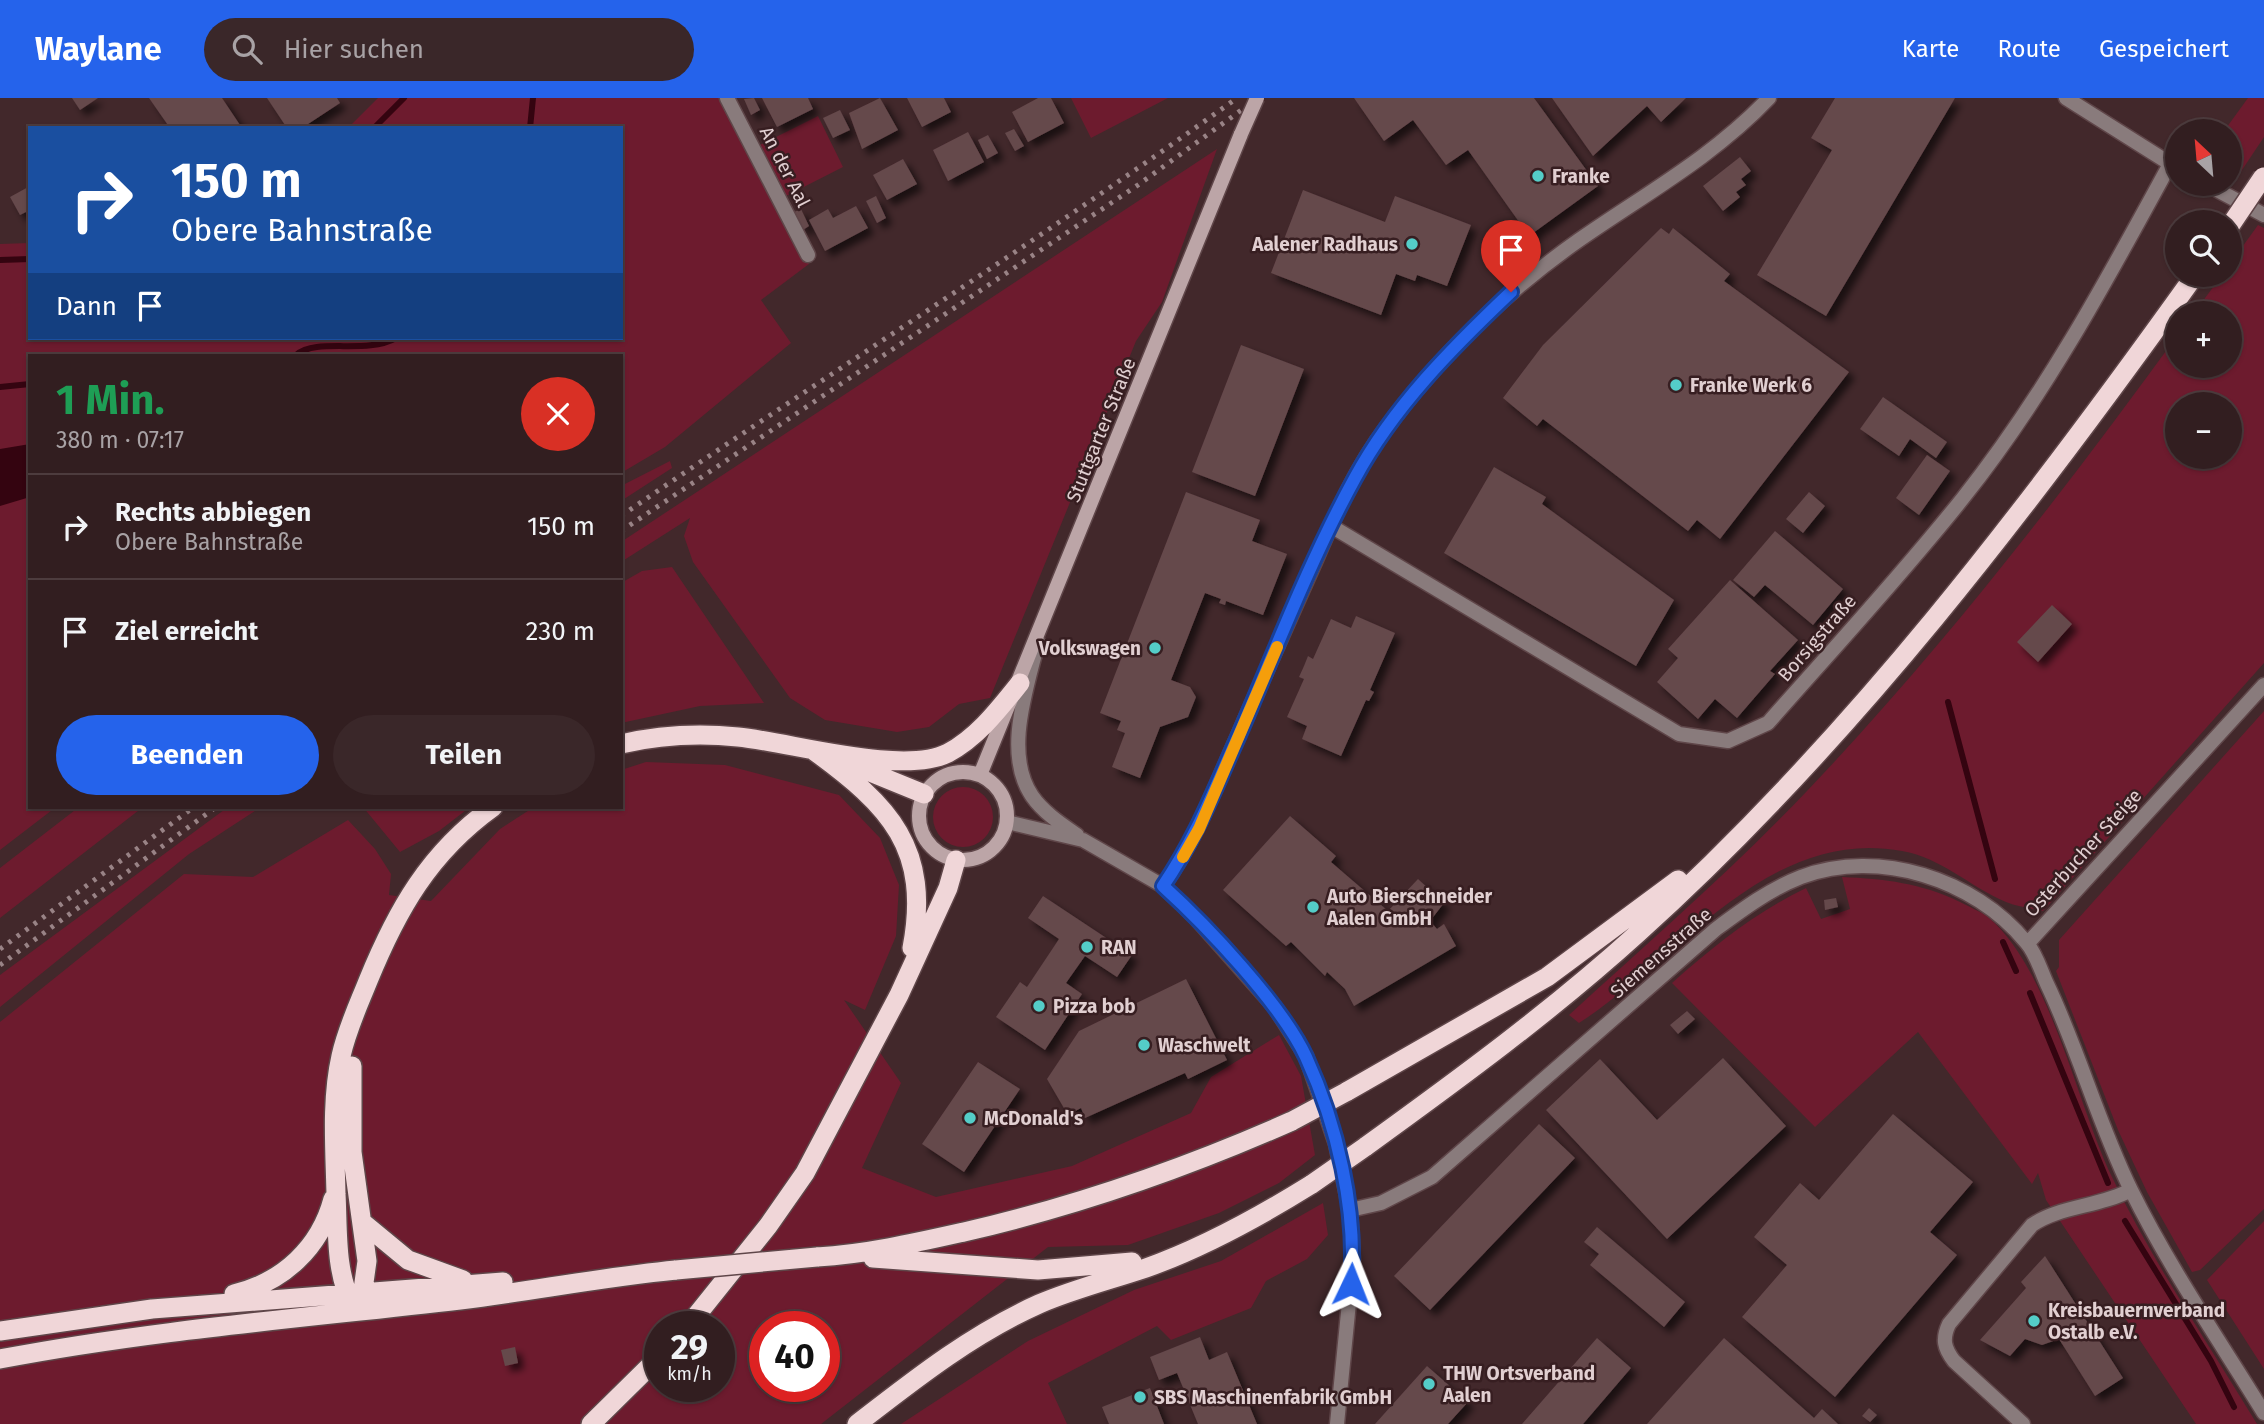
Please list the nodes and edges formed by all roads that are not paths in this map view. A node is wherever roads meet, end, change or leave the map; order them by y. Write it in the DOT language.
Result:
graph roads {
  1 [pos="727,98"];
  2 [pos="1256,98"];
  3 [pos="1769,98"];
  4 [pos="2066,98"];
  5 [pos="2165,160"];
  6 [pos="2264,177"];
  7 [pos="2165,182"];
  8 [pos="2228,196"];
  9 [pos="2241,210"];
  10 [pos="2264,215"];
  11 [pos="807,255"];
  12 [pos="2186,287"];
  13 [pos="1331,526"];
  14 [pos="1041,634"];
  15 [pos="1020,682"];
  16 [pos="2264,685"];
  17 [pos="623,744"];
  18 [pos="813,749"];
  19 [pos="981,775"];
  20 [pos="924,794"];
  21 [pos="491,809"];
  22 [pos="1007,822"];
  23 [pos="1748,825"];
  24 [pos="1083,840"];
  25 [pos="956,860"];
  26 [pos="1163,886"];
  27 [pos="2028,943"];
  28 [pos="368,983"];
  29 [pos="899,995"];
  30 [pos="336,1188"];
  31 [pos="2131,1190"];
  32 [pos="1350,1210"];
  33 [pos="362,1222"];
  34 [pos="1189,1250"];
  35 [pos="847,1255"];
  36 [pos="606,1277"];
  37 [pos="474,1284"];
  38 [pos="356,1302"];
  39 [pos="152,1309"];
  40 [pos="700,1311"];
  41 [pos="0,1331"];
  42 [pos="0,1359"];
  43 [pos="644,1372"];
  44 [pos="2264,1413"];
  45 [pos="591,1424"];
  46 [pos="857,1424"];
  47 [pos="1337,1424"];
  48 [pos="2023,1424"];
  1 -- 11 [label="street, An der Aal"];
  2 -- 14 [label="main road, Stuttgarter Straße, bridge"];
  3 -- 13 [label="street"];
  4 -- 5 [label="street"];
  6 -- 9 [label="highway, bridge"];
  7 -- 13 [label="street, Borsigstraße"];
  8 -- 10 [label="street"];
  12 -- 23 [label="highway"];
  13 -- 26 [label="street"];
  14 -- 15 [label="main road, Stuttgarter Straße"];
  14 -- 24 [label="street"];
  15 -- 18 [label="highway"];
  15 -- 19 [label="main road, Stuttgarter Straße"];
  16 -- 27 [label="street, Osterbucher Steige"];
  17 -- 18 [label="highway"];
  18 -- 20 [label="highway"];
  18 -- 29 [label="highway"];
  19 -- 20 [label="main road"];
  19 -- 22 [label="main road"];
  20 -- 25 [label="main road"];
  21 -- 28 [label="highway"];
  22 -- 24 [label="street"];
  22 -- 25 [label="main road"];
  23 -- 34 [label="highway, bridge"];
  23 -- 35 [label="highway, bridge"];
  24 -- 26 [label="street"];
  25 -- 29 [label="highway"];
  26 -- 32 [label="street"];
  27 -- 31 [label="street, Osterbucher Steige"];
  27 -- 32 [label="street, Siemensstraße"];
  28 -- 30 [label="highway"];
  28 -- 33 [label="highway"];
  29 -- 40 [label="highway"];
  30 -- 38 [label="highway"];
  30 -- 39 [label="highway"];
  31 -- 44 [label="street, Osterbucher Steige"];
  31 -- 48 [label="street"];
  32 -- 47 [label="street"];
  33 -- 37 [label="highway"];
  33 -- 38 [label="highway"];
  34 -- 35 [label="highway"];
  34 -- 46 [label="highway"];
  35 -- 36 [label="highway, bridge"];
  36 -- 37 [label="highway"];
  36 -- 38 [label="highway"];
  37 -- 38 [label="highway"];
  38 -- 39 [label="highway"];
  38 -- 42 [label="highway"];
  39 -- 41 [label="highway"];
  43 -- 45 [label="highway"];
}
